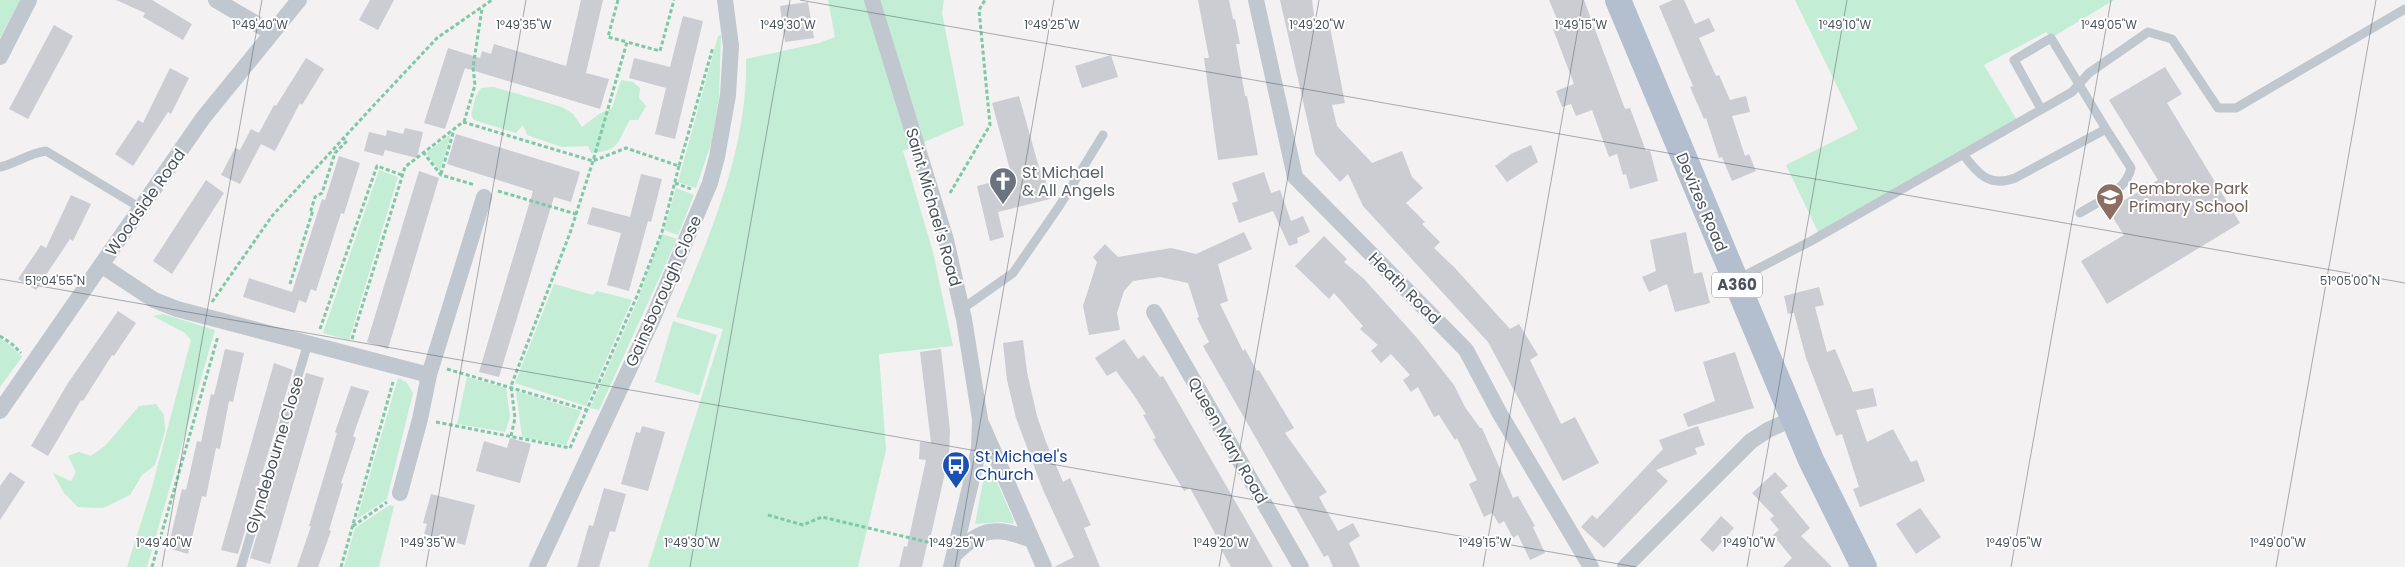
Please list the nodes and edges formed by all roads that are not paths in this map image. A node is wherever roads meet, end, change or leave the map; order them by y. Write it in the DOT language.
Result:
graph roads {
  1 [pos="29,0"];
  2 [pos="216,0"];
  3 [pos="299,0"];
  4 [pos="725,0"];
  5 [pos="872,0"];
  6 [pos="1256,0"];
  7 [pos="1618,0"];
  8 [pos="2405,10"];
  9 [pos="272,33"];
  10 [pos="0,57"];
  11 [pos="2080,85"];
  12 [pos="2041,109"];
  13 [pos="2106,129"];
  14 [pos="1103,135"];
  15 [pos="1963,154"];
  16 [pos="0,167"];
  17 [pos="484,197"];
  18 [pos="140,207"];
  19 [pos="2080,213"];
  20 [pos="101,265"];
  21 [pos="1734,280"];
  22 [pos="962,309"];
  23 [pos="1154,312"];
  24 [pos="311,344"];
  25 [pos="431,370"];
  26 [pos="0,410"];
  27 [pos="1794,418"];
  28 [pos="980,419"];
  29 [pos="400,493"];
  30 [pos="1032,540"];
  31 [pos="954,557"];
  32 [pos="241,567"];
  33 [pos="538,567"];
  34 [pos="1044,567"];
  35 [pos="1301,567"];
  36 [pos="1591,567"];
  37 [pos="1625,567"];
  38 [pos="1864,567"];
  1 -- 10 [label="street"];
  2 -- 9 [label="street"];
  3 -- 9 [label="street, Woodside Road"];
  4 -- 33 [label="street, Gainsborough Close"];
  5 -- 22 [label="street, Saint Michael's Road"];
  6 -- 36 [label="street, Heath Road"];
  7 -- 21 [label="main road, Devizes Road / A360"];
  8 -- 11 [label="lane"];
  9 -- 18 [label="street, Woodside Road"];
  11 -- 12 [label="lane"];
  11 -- 12 [label="lane"];
  11 -- 13 [label="lane"];
  12 -- 15 [label="lane"];
  13 -- 15 [label="lane"];
  13 -- 19 [label="lane"];
  14 -- 22 [label="lane"];
  15 -- 21 [label="lane"];
  16 -- 18 [label="lane"];
  17 -- 25 [label="street"];
  18 -- 20 [label="street, Woodside Road"];
  20 -- 24 [label="street"];
  20 -- 26 [label="street, Woodside Road"];
  21 -- 27 [label="main road, Devizes Road / A360"];
  22 -- 28 [label="street, Saint Michael's Road"];
  23 -- 35 [label="street, Queen Mary Road"];
  24 -- 25 [label="street"];
  24 -- 32 [label="lane, Glyndebourne Close"];
  25 -- 29 [label="street"];
  27 -- 37 [label="street"];
  27 -- 38 [label="main road, Devizes Road / A360"];
  28 -- 30 [label="street"];
  28 -- 31 [label="street"];
  30 -- 31 [label="street"];
  30 -- 34 [label="street"];
}
